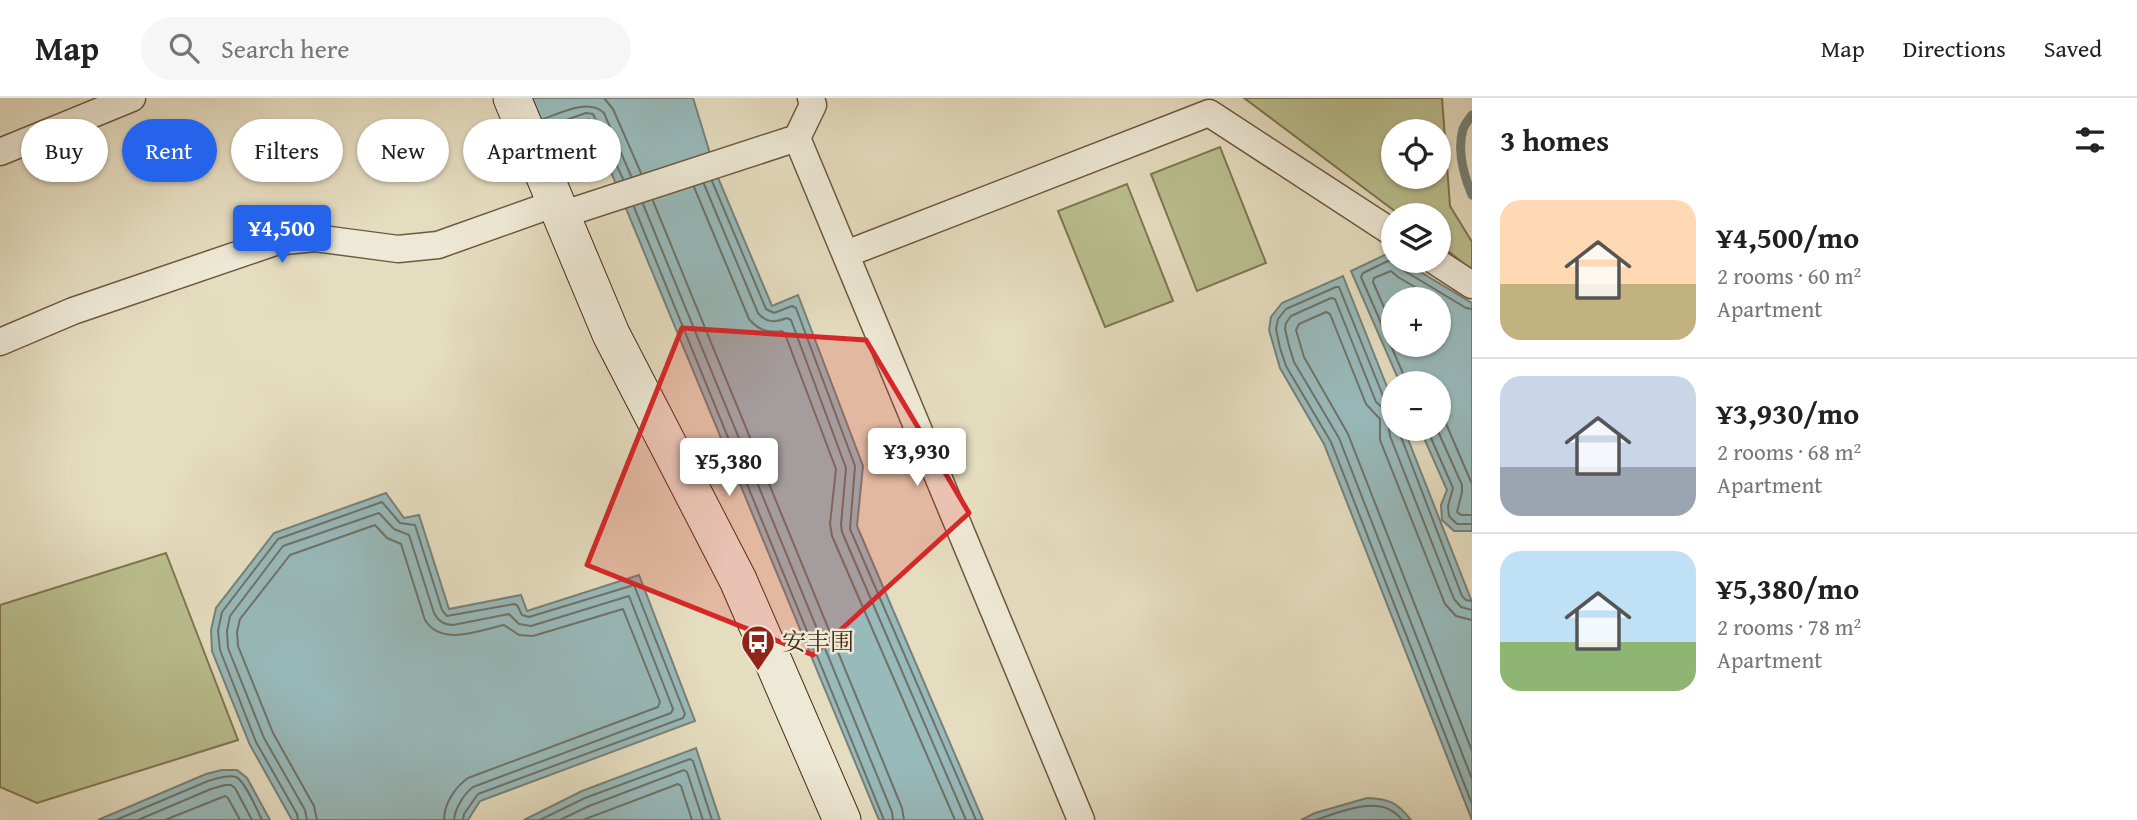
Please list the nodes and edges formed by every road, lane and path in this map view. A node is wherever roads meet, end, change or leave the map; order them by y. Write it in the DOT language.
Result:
graph roads {
  1 [pos="132,98"];
  2 [pos="512,98"];
  3 [pos="811,98"];
  4 [pos="1205,105"];
  5 [pos="797,138"];
  6 [pos="0,152"];
  7 [pos="559,209"];
  8 [pos="1381,225"];
  9 [pos="846,254"];
  10 [pos="1451,271"];
  11 [pos="1472,285"];
  12 [pos="0,342"];
  13 [pos="842,820"];
  14 [pos="1081,820"];
  1 -- 6 [label="street"];
  2 -- 7 [label="street"];
  3 -- 5 [label="street"];
  4 -- 8 [label="street"];
  4 -- 9 [label="street"];
  5 -- 7 [label="street"];
  5 -- 9 [label="street"];
  7 -- 12 [label="street"];
  7 -- 13 [label="street"];
  9 -- 14 [label="street"];
  10 -- 11 [label="street"];
}
